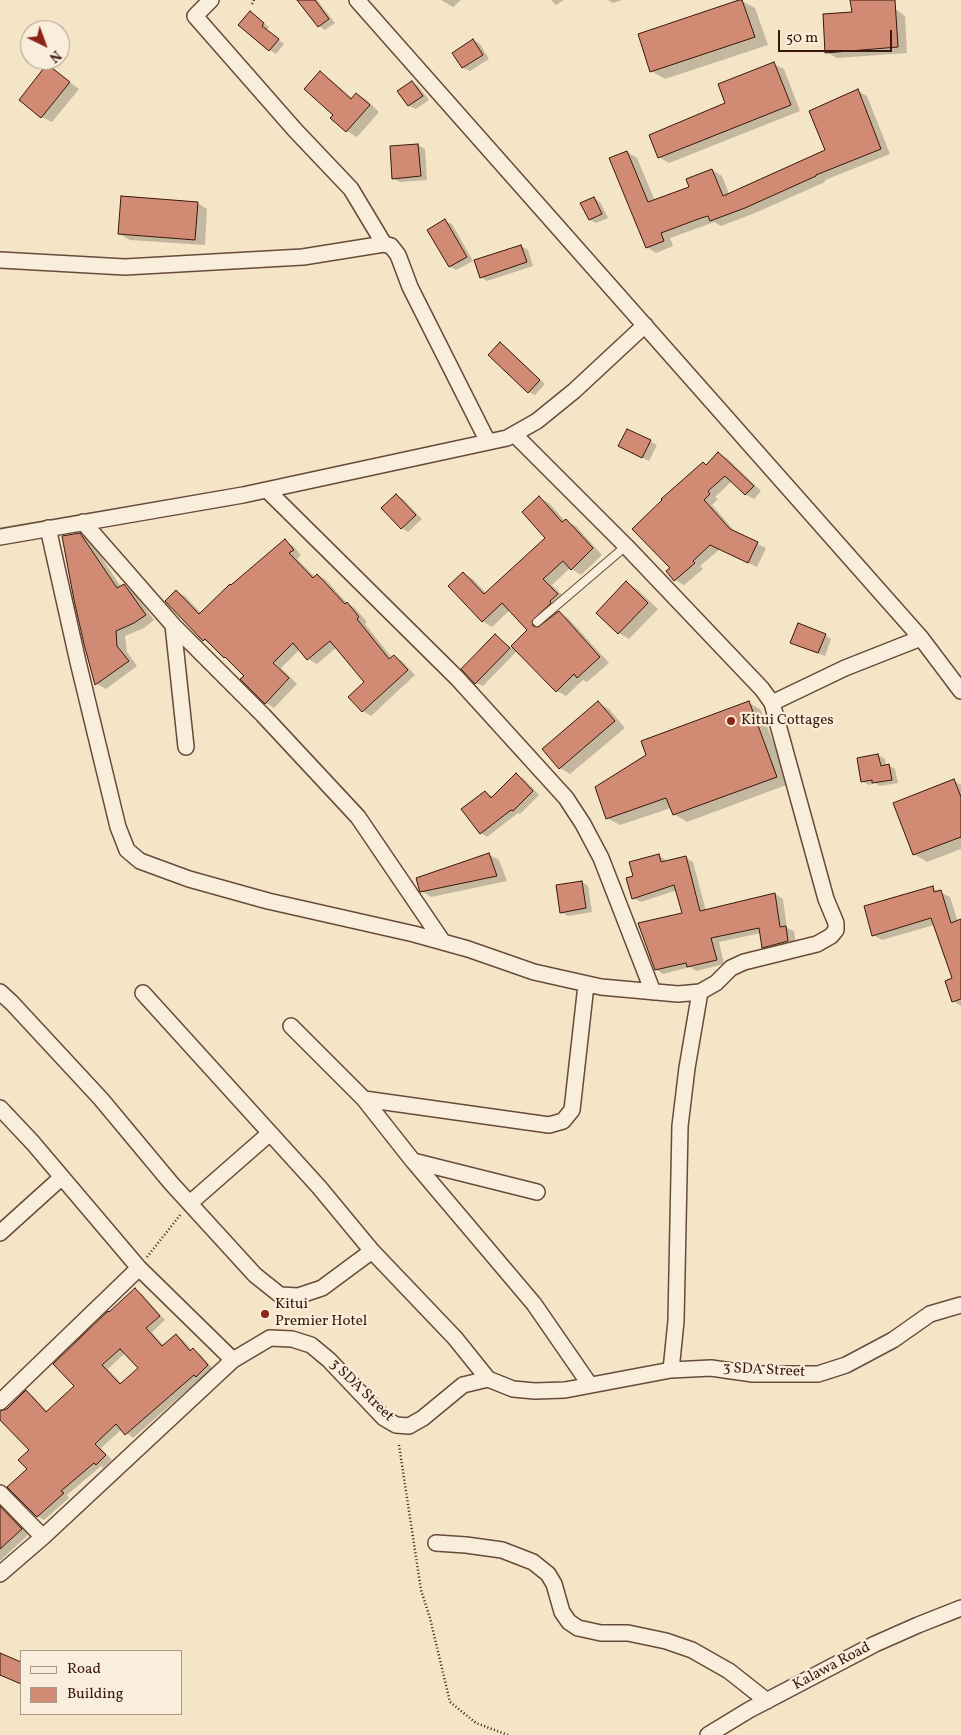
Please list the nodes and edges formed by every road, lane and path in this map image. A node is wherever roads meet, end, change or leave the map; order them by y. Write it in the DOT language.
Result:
graph roads {
  1 [pos="211,0"];
  2 [pos="254,0"];
  3 [pos="358,0"];
  4 [pos="252,4"];
  5 [pos="384,244"];
  6 [pos="0,260"];
  7 [pos="645,325"];
  8 [pos="514,434"];
  9 [pos="488,442"];
  10 [pos="266,490"];
  11 [pos="83,522"];
  12 [pos="48,528"];
  13 [pos="0,537"];
  14 [pos="626,546"];
  15 [pos="538,622"];
  16 [pos="173,625"];
  17 [pos="921,638"];
  18 [pos="961,692"];
  19 [pos="772,703"];
  20 [pos="186,747"];
  21 [pos="444,942"];
  22 [pos="586,985"];
  23 [pos="0,992"];
  24 [pos="653,992"];
  25 [pos="700,992"];
  26 [pos="143,993"];
  27 [pos="291,1026"];
  28 [pos="364,1099"];
  29 [pos="0,1108"];
  30 [pos="270,1133"];
  31 [pos="413,1161"];
  32 [pos="62,1177"];
  33 [pos="537,1192"];
  34 [pos="190,1203"];
  35 [pos="0,1233"];
  36 [pos="372,1251"];
  37 [pos="139,1268"];
  38 [pos="961,1305"];
  39 [pos="233,1360"];
  40 [pos="672,1370"];
  41 [pos="488,1379"];
  42 [pos="590,1386"];
  43 [pos="0,1402"];
  44 [pos="399,1445"];
  45 [pos="0,1493"];
  46 [pos="42,1537"];
  47 [pos="436,1543"];
  48 [pos="0,1574"];
  49 [pos="961,1608"];
  50 [pos="767,1701"];
  51 [pos="508,1735"];
  52 [pos="708,1735"];
  1 -- 5 [label="street"];
  2 -- 4 [label="path"];
  3 -- 7 [label="street"];
  5 -- 6 [label="street"];
  5 -- 9 [label="street"];
  7 -- 8 [label="street"];
  7 -- 17 [label="street"];
  8 -- 9 [label="street"];
  8 -- 14 [label="street"];
  9 -- 10 [label="street"];
  10 -- 11 [label="street"];
  10 -- 24 [label="street"];
  11 -- 12 [label="street"];
  11 -- 16 [label="street"];
  12 -- 13 [label="street"];
  12 -- 21 [label="street"];
  14 -- 15 [label="lane"];
  14 -- 19 [label="street"];
  16 -- 20 [label="street"];
  16 -- 21 [label="street"];
  17 -- 18 [label="street"];
  17 -- 19 [label="street"];
  19 -- 25 [label="street"];
  21 -- 22 [label="street"];
  22 -- 24 [label="street"];
  22 -- 28 [label="street"];
  23 -- 34 [label="street"];
  24 -- 25 [label="street"];
  25 -- 40 [label="street"];
  26 -- 30 [label="street"];
  27 -- 28 [label="street"];
  28 -- 31 [label="street"];
  29 -- 32 [label="street"];
  30 -- 34 [label="street"];
  30 -- 36 [label="street"];
  31 -- 33 [label="street"];
  31 -- 42 [label="street"];
  32 -- 35 [label="street"];
  32 -- 37 [label="street"];
  34 -- 36 [label="street"];
  34 -- 37 [label="path"];
  36 -- 41 [label="street"];
  37 -- 39 [label="street"];
  37 -- 43 [label="street"];
  38 -- 40 [label="street, 3 SDA Street"];
  39 -- 41 [label="street, 3 SDA Street"];
  39 -- 46 [label="street, 3 SDA Street"];
  40 -- 42 [label="street, 3 SDA Street"];
  41 -- 42 [label="street, 3 SDA Street"];
  44 -- 51 [label="path"];
  45 -- 46 [label="street"];
  46 -- 48 [label="street, 3 SDA Street"];
  47 -- 50 [label="street"];
  49 -- 50 [label="street, Kalawa Road"];
  50 -- 52 [label="street, Kalawa Road"];
}
